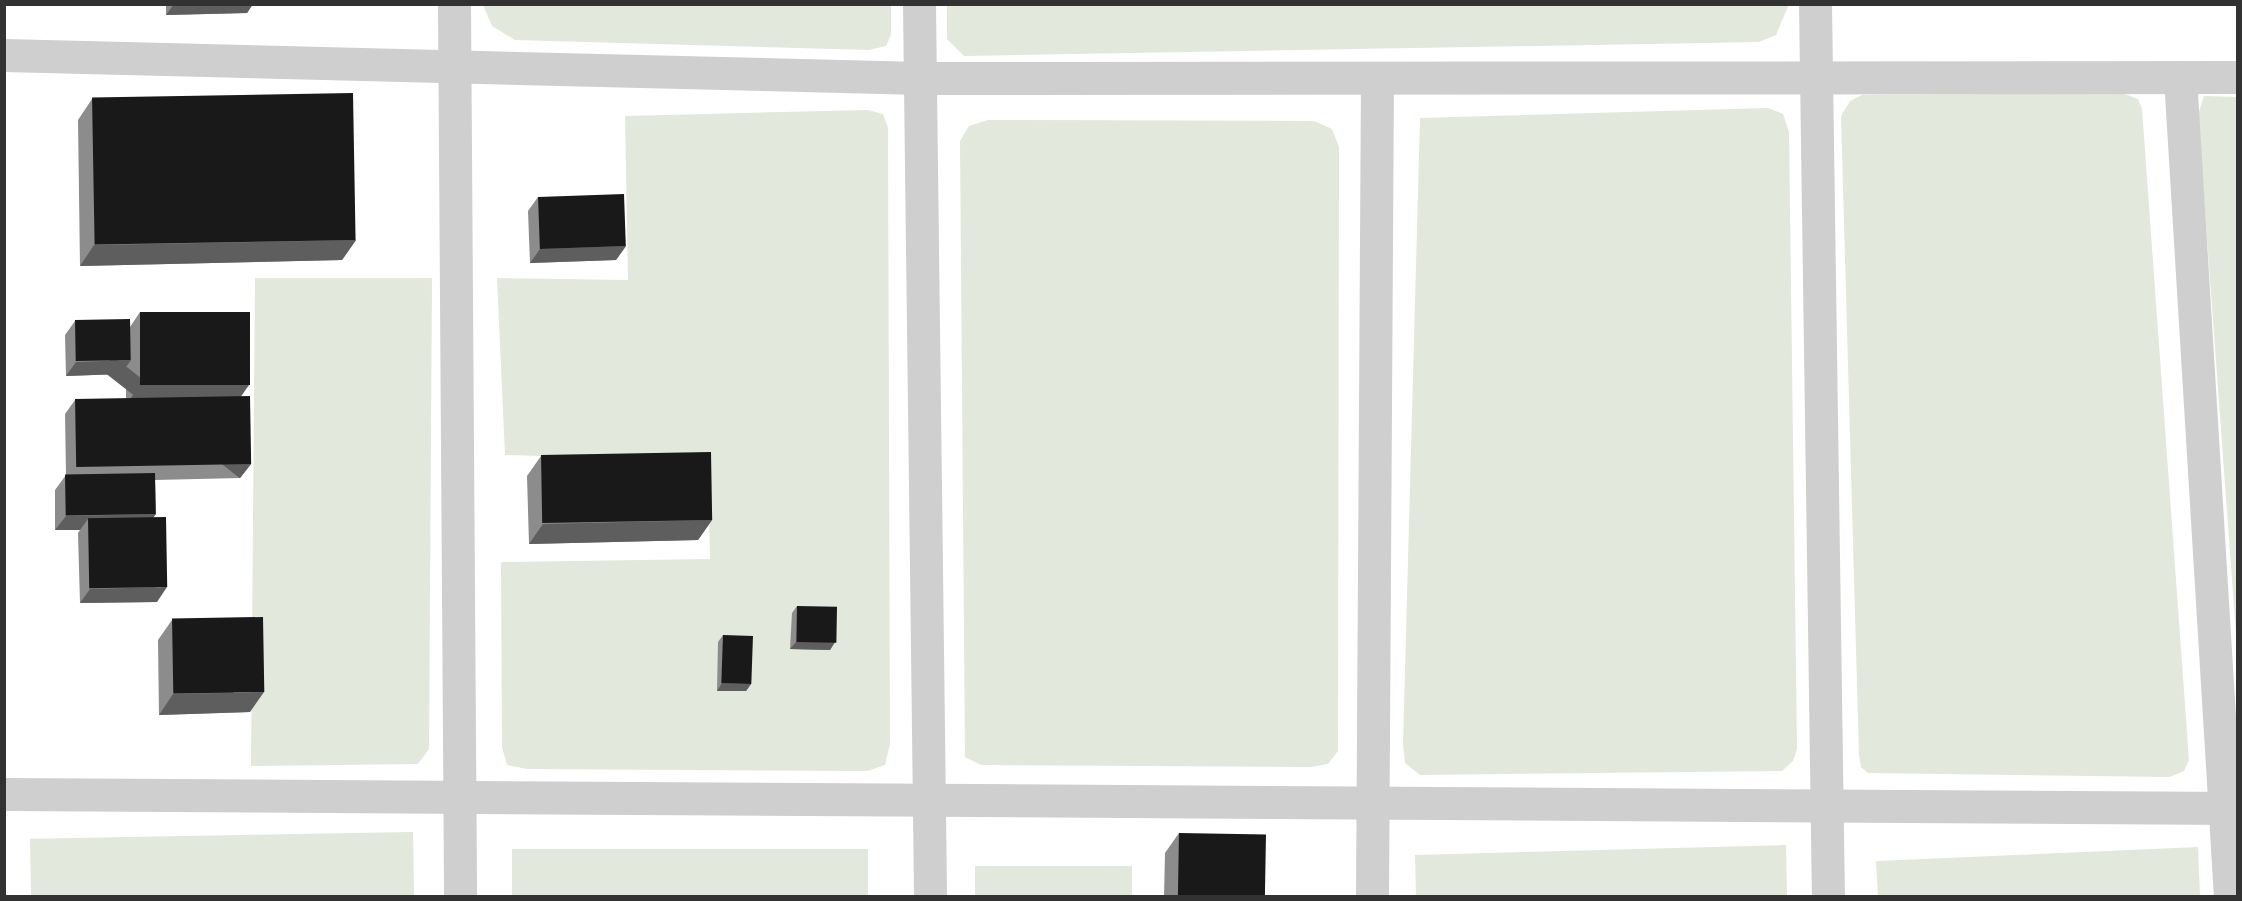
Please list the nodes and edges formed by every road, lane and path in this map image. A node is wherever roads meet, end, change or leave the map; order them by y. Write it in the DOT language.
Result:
graph roads {
  1 [pos="454,4"];
  2 [pos="919,4"];
  3 [pos="1815,4"];
  4 [pos="4,55"];
  5 [pos="455,67"];
  6 [pos="1818,77"];
  7 [pos="2180,77"];
  8 [pos="2238,77"];
  9 [pos="921,78"];
  10 [pos="1377,78"];
  11 [pos="4,794"];
  12 [pos="459,797"];
  13 [pos="929,800"];
  14 [pos="1372,802"];
  15 [pos="1827,804"];
  16 [pos="2231,807"];
  17 [pos="460,897"];
  18 [pos="930,897"];
  19 [pos="1372,897"];
  20 [pos="1828,897"];
  21 [pos="2230,897"];
  1 -- 5 [label="street"];
  2 -- 9 [label="street"];
  3 -- 6 [label="street"];
  4 -- 5 [label="street"];
  5 -- 9 [label="street"];
  5 -- 12 [label="street"];
  6 -- 7 [label="street"];
  6 -- 10 [label="street"];
  6 -- 15 [label="street"];
  7 -- 8 [label="street"];
  7 -- 16 [label="street"];
  9 -- 10 [label="street"];
  9 -- 13 [label="street"];
  10 -- 14 [label="street"];
  11 -- 12 [label="street"];
  12 -- 13 [label="street"];
  12 -- 17 [label="street"];
  13 -- 14 [label="street"];
  13 -- 18 [label="street"];
  14 -- 15 [label="street"];
  14 -- 19 [label="street"];
  15 -- 16 [label="street"];
  15 -- 20 [label="street"];
  16 -- 21 [label="street"];
}
